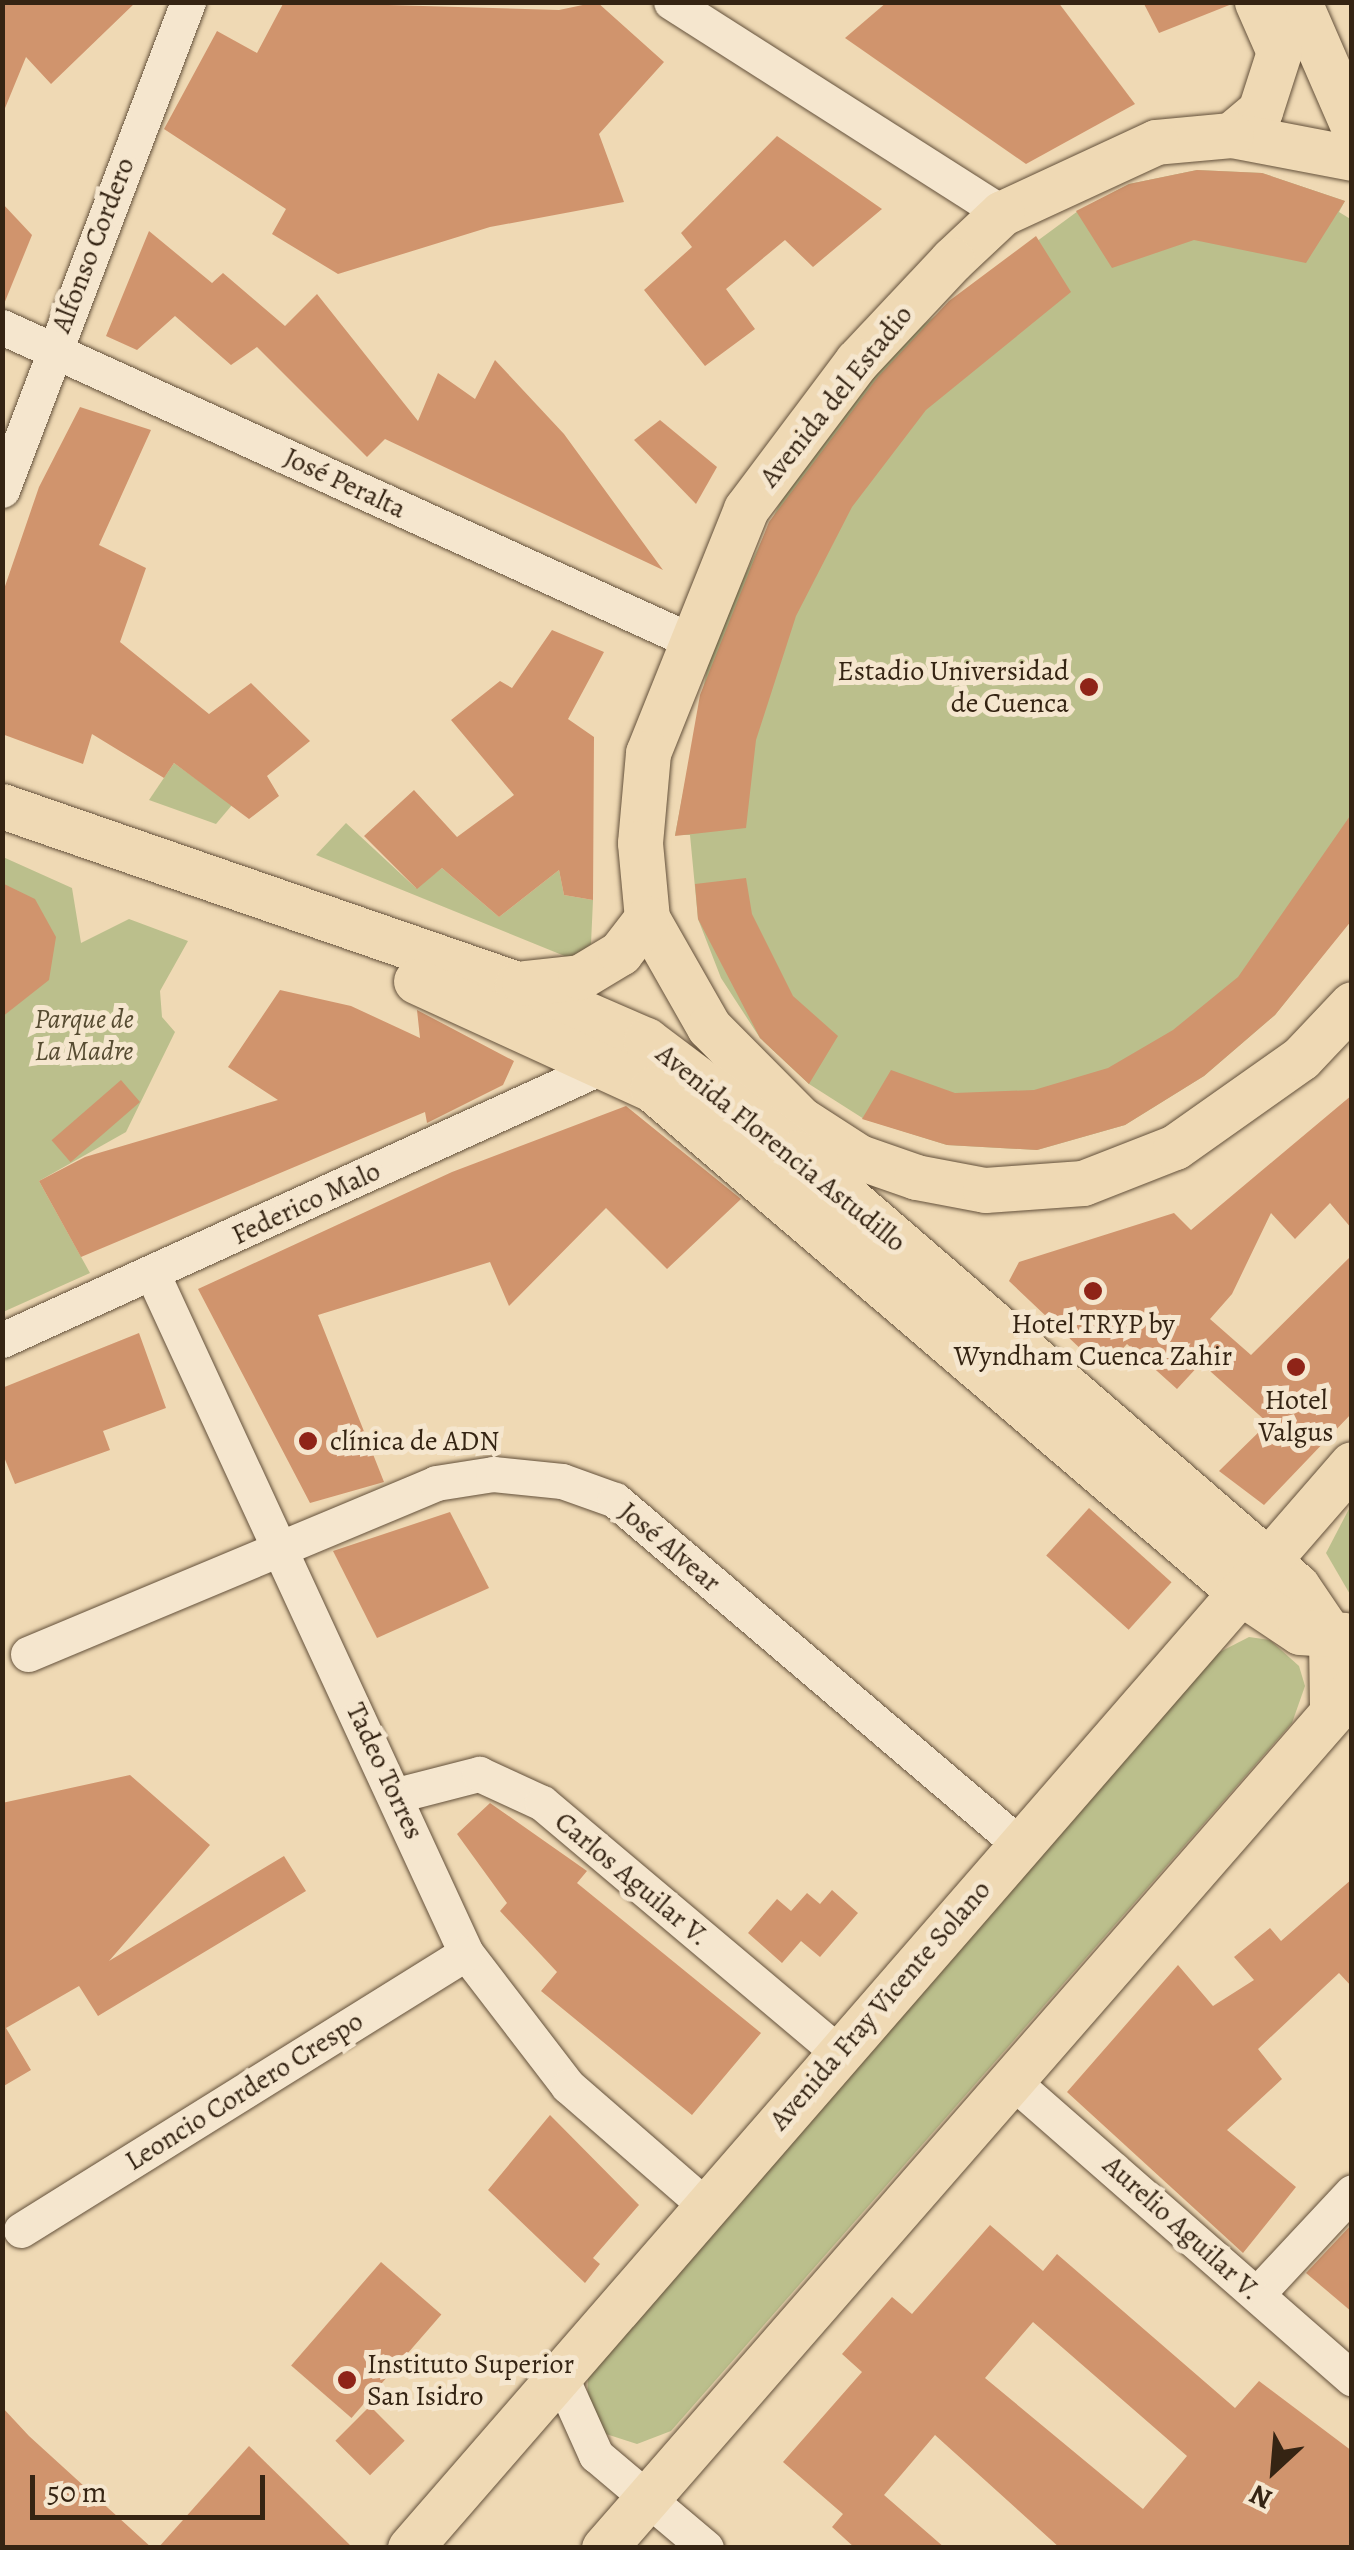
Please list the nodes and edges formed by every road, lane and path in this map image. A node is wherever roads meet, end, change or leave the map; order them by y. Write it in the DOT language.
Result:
graph roads {
  1 [pos="188,2"];
  2 [pos="671,2"];
  3 [pos="1257,2"];
  4 [pos="1300,2"];
  5 [pos="1352,124"];
  6 [pos="1231,134"];
  7 [pos="1352,158"];
  8 [pos="1002,212"];
  9 [pos="2,327"];
  10 [pos="52,350"];
  11 [pos="2,490"];
  12 [pos="687,639"];
  13 [pos="2,806"];
  14 [pos="2,836"];
  15 [pos="647,918"];
  16 [pos="517,984"];
  17 [pos="1352,1004"];
  18 [pos="610,1063"];
  19 [pos="782,1124"];
  20 [pos="716,1139"];
  21 [pos="152,1274"];
  22 [pos="2,1340"];
  23 [pos="1352,1464"];
  24 [pos="281,1548"];
  25 [pos="1254,1576"];
  26 [pos="1341,1636"];
  27 [pos="28,1654"];
  28 [pos="1342,1700"];
  29 [pos="397,1795"];
  30 [pos="1019,1844"];
  31 [pos="466,1953"];
  32 [pos="840,2054"];
  33 [pos="1012,2080"];
  34 [pos="1352,2192"];
  35 [pos="706,2206"];
  36 [pos="21,2230"];
  37 [pos="1257,2294"];
  38 [pos="560,2374"];
  39 [pos="1352,2378"];
  40 [pos="651,2494"];
  41 [pos="410,2548"];
  42 [pos="604,2548"];
  43 [pos="706,2548"];
  1 -- 10 [label="street, Alfonso Cordero"];
  2 -- 8 [label="street"];
  3 -- 6 [label="main road"];
  4 -- 5 [label="main road"];
  6 -- 7 [label="main road, Avenida del Estadio"];
  6 -- 8 [label="main road, Avenida del Estadio"];
  8 -- 12 [label="main road, Avenida del Estadio"];
  9 -- 10 [label="street, José Peralta"];
  10 -- 11 [label="street, Alfonso Cordero"];
  10 -- 12 [label="street, José Peralta"];
  12 -- 15 [label="main road, Avenida del Estadio"];
  13 -- 16 [label="main road, Avenida Florencia Astudillo"];
  14 -- 18 [label="main road, Avenida Florencia Astudillo"];
  15 -- 16 [label="main road"];
  15 -- 19 [label="main road, Avenida del Estadio"];
  16 -- 19 [label="main road, Avenida Florencia Astudillo"];
  17 -- 19 [label="main road, Avenida del Estadio"];
  18 -- 20 [label="main road, Avenida Florencia Astudillo"];
  18 -- 21 [label="street, Federico Malo"];
  19 -- 20 [label="main road"];
  19 -- 25 [label="main road, Avenida Florencia Astudillo"];
  20 -- 25 [label="main road, Avenida Florencia Astudillo"];
  21 -- 22 [label="street, Federico Malo"];
  21 -- 24 [label="street, Tadeo Torres"];
  23 -- 25 [label="main road, Avenida Fray Vicente Solano"];
  24 -- 27 [label="street, José Alvear"];
  24 -- 29 [label="street, Tadeo Torres"];
  24 -- 30 [label="street, José Alvear"];
  25 -- 26 [label="main road, Avenida Florencia Astudillo"];
  25 -- 30 [label="main road, Avenida Fray Vicente Solano"];
  26 -- 28 [label="main road, Avenida Florencia Astudillo"];
  28 -- 33 [label="main road"];
  29 -- 31 [label="street, Tadeo Torres"];
  29 -- 32 [label="street, Carlos Aguilar V."];
  30 -- 32 [label="main road, Avenida Fray Vicente Solano"];
  31 -- 35 [label="street, Tadeo Torres"];
  31 -- 36 [label="street, Leoncio Cordero Crespo"];
  32 -- 35 [label="main road, Avenida Fray Vicente Solano"];
  33 -- 37 [label="street, Aurelio Aguilar V."];
  33 -- 40 [label="main road"];
  34 -- 37 [label="street"];
  35 -- 38 [label="main road, Avenida Fray Vicente Solano"];
  37 -- 39 [label="street, Aurelio Aguilar V."];
  38 -- 40 [label="street"];
  38 -- 41 [label="main road, Avenida Fray Vicente Solano"];
  40 -- 42 [label="main road"];
  40 -- 43 [label="street"];
}
